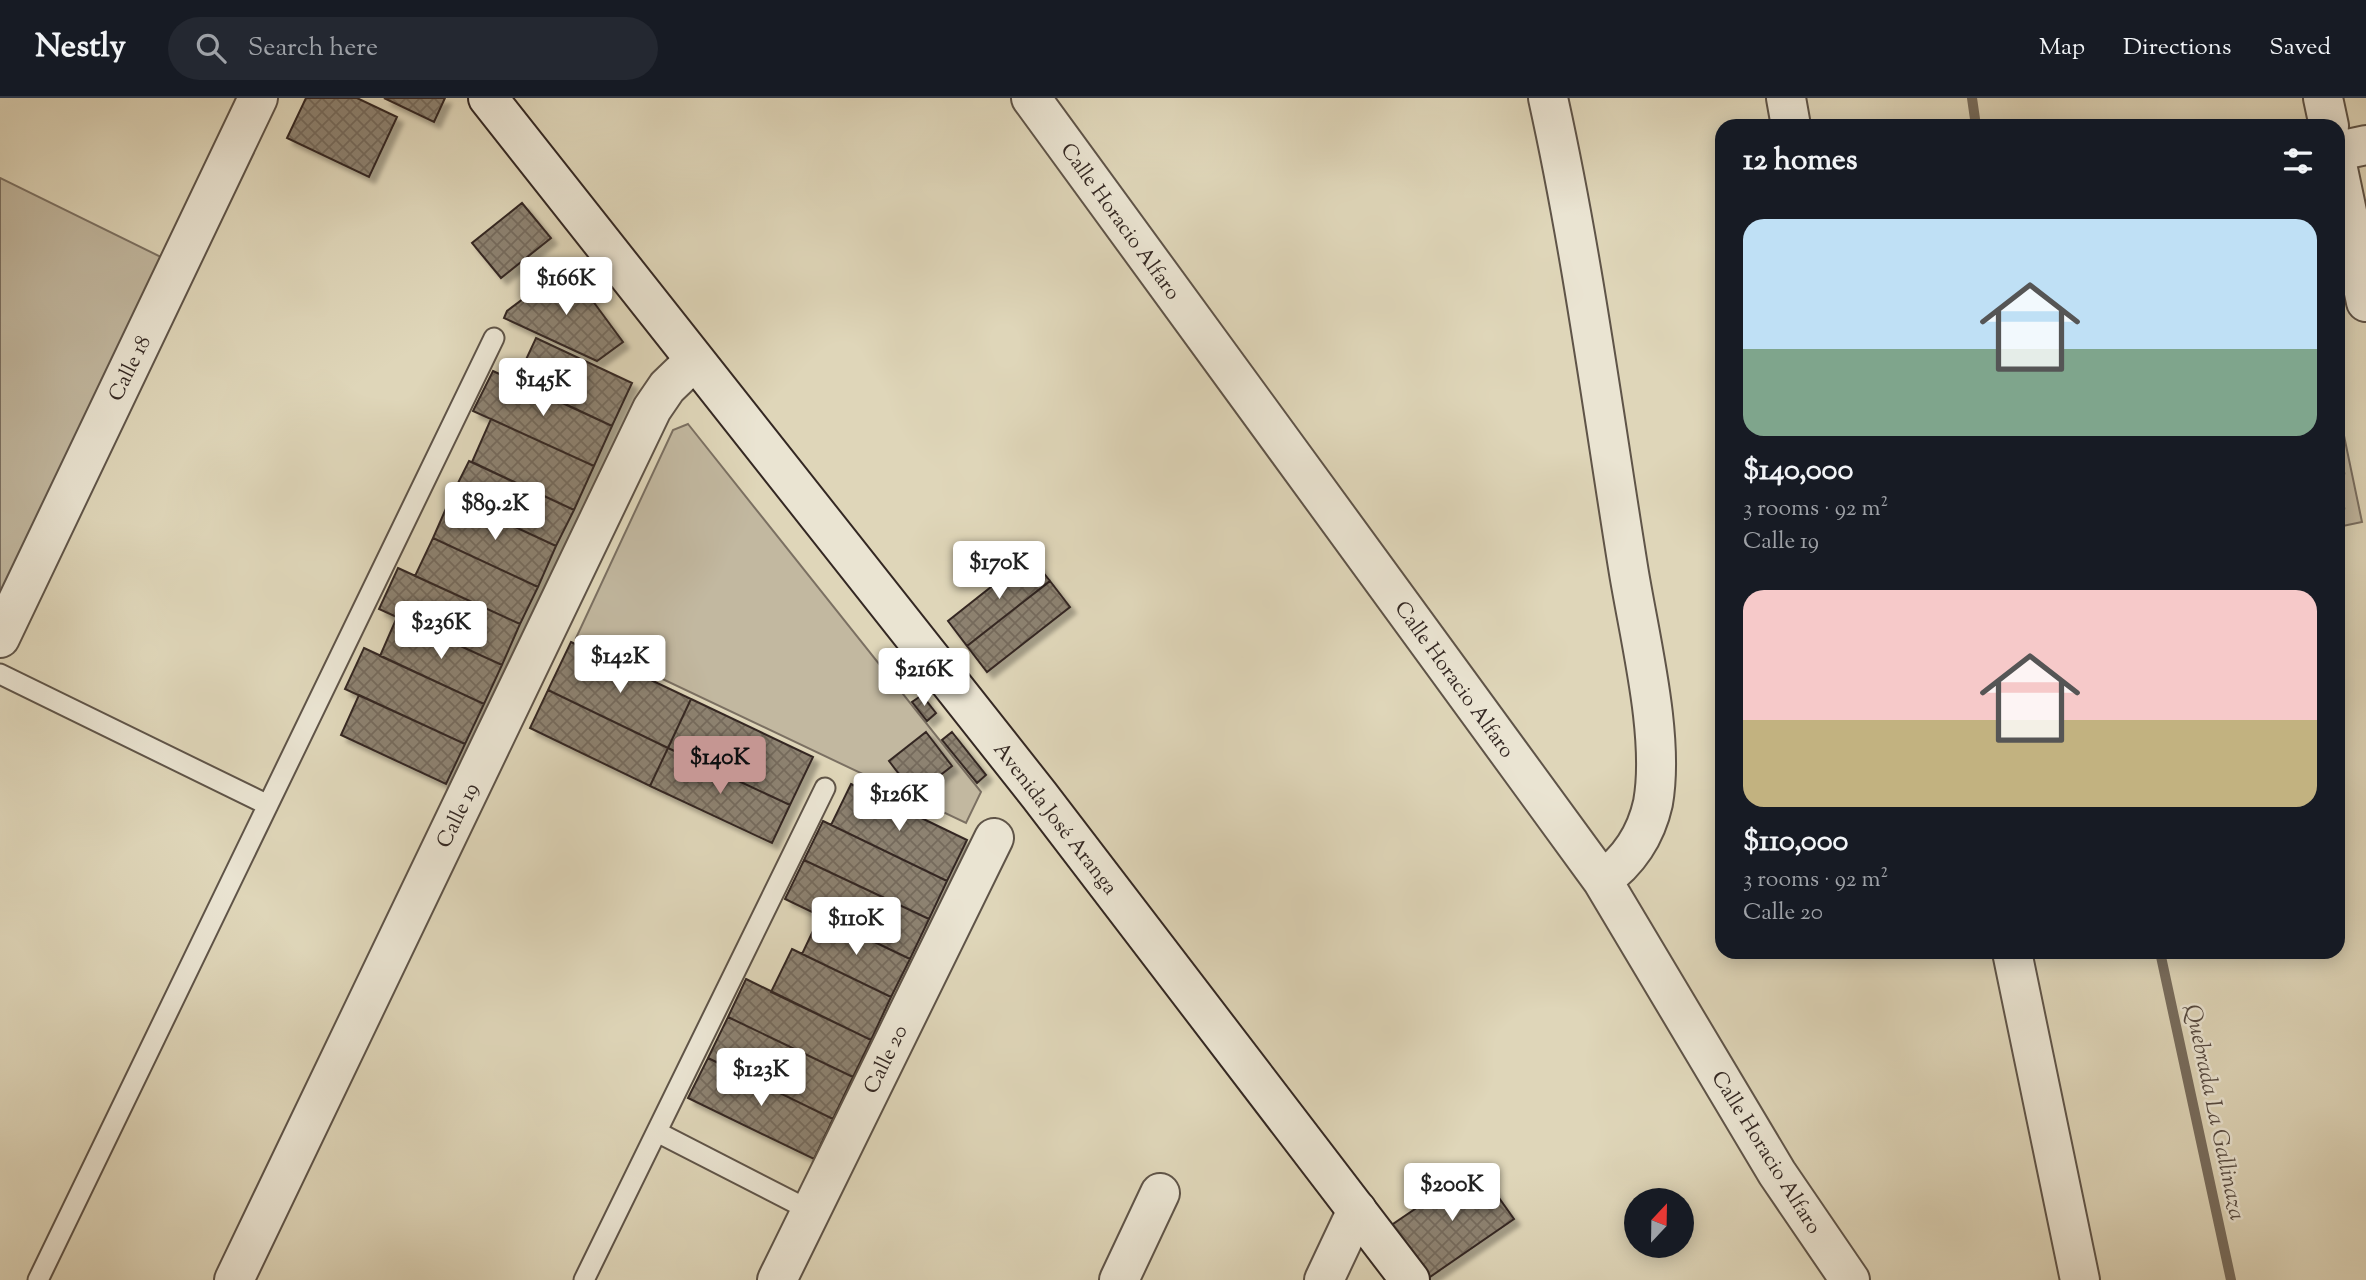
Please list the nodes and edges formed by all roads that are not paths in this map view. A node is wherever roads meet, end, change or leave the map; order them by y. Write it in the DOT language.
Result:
graph roads {
  1 [pos="258,98"];
  2 [pos="488,98"];
  3 [pos="1031,98"];
  4 [pos="1548,98"];
  5 [pos="1786,98"];
  6 [pos="2323,98"];
  7 [pos="1790,119"];
  8 [pos="2328,119"];
  9 [pos="2366,145"];
  10 [pos="2345,150"];
  11 [pos="2345,202"];
  12 [pos="2366,302"];
  13 [pos="494,338"];
  14 [pos="694,360"];
  15 [pos="0,638"];
  16 [pos="0,674"];
  17 [pos="825,788"];
  18 [pos="268,805"];
  19 [pos="994,838"];
  20 [pos="1602,880"];
  21 [pos="2013,959"];
  22 [pos="657,1132"];
  23 [pos="1160,1193"];
  24 [pos="1357,1210"];
  25 [pos="811,1211"];
  26 [pos="38,1280"];
  27 [pos="233,1280"];
  28 [pos="584,1280"];
  29 [pos="777,1280"];
  30 [pos="1119,1280"];
  31 [pos="1324,1280"];
  32 [pos="1409,1280"];
  33 [pos="1850,1280"];
  34 [pos="2080,1280"];
  1 -- 15 [label="street, Calle 18"];
  2 -- 14 [label="street, Avenida José Aranga"];
  3 -- 20 [label="street, Calle Horacio Alfaro"];
  4 -- 20 [label="street"];
  5 -- 7 [label="street"];
  6 -- 8 [label="street"];
  9 -- 10 [label="street"];
  11 -- 12 [label="street"];
  13 -- 18 [label="lane"];
  14 -- 24 [label="street, Avenida José Aranga"];
  14 -- 27 [label="street, Calle 19"];
  16 -- 18 [label="lane"];
  17 -- 22 [label="lane"];
  18 -- 26 [label="lane"];
  19 -- 25 [label="street, Calle 20"];
  20 -- 33 [label="street, Calle Horacio Alfaro"];
  21 -- 34 [label="street"];
  22 -- 25 [label="lane"];
  22 -- 28 [label="lane"];
  23 -- 30 [label="street"];
  24 -- 31 [label="street"];
  24 -- 32 [label="street, Avenida José Aranga"];
  25 -- 29 [label="street, Calle 20"];
}
